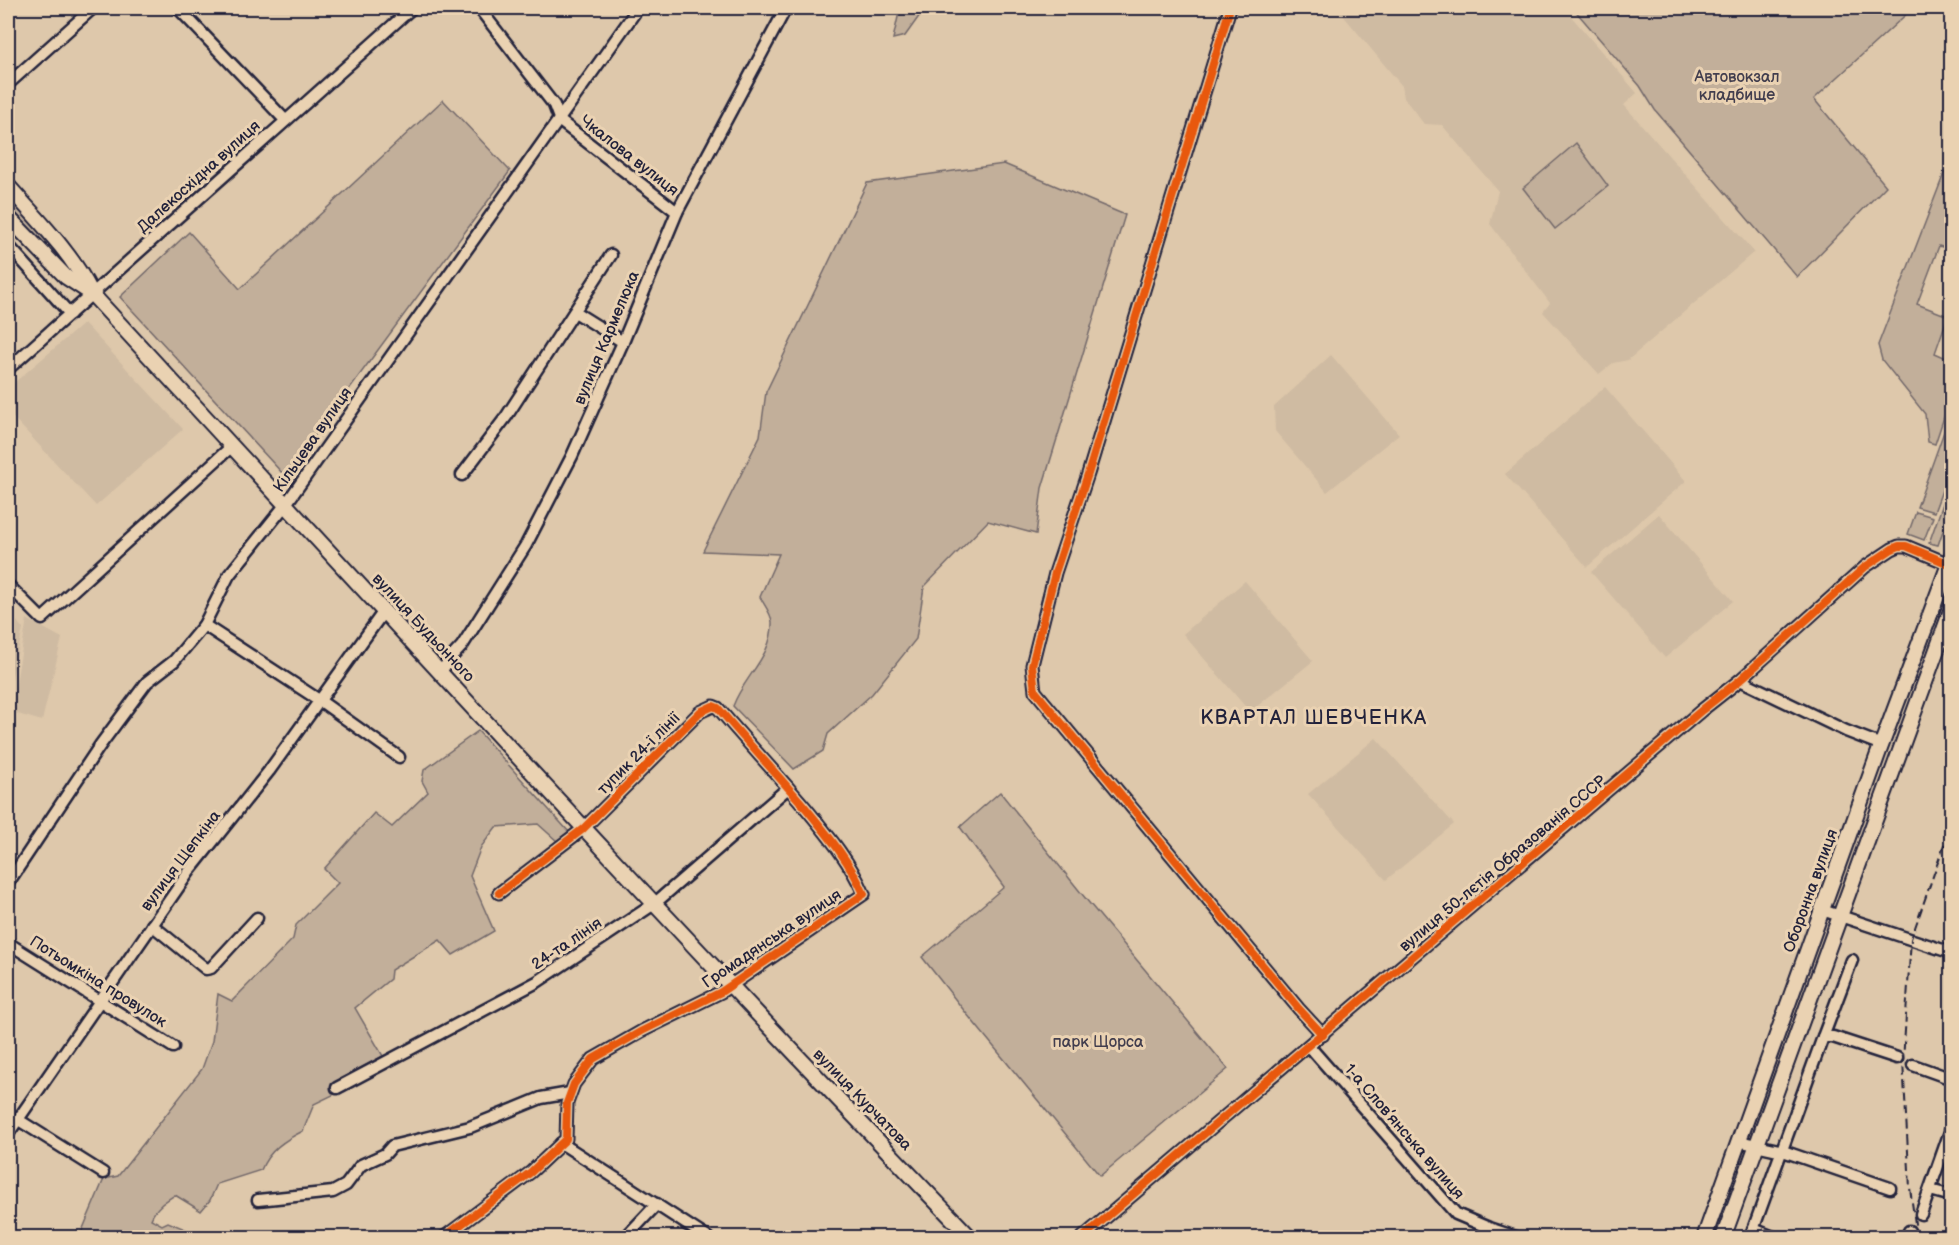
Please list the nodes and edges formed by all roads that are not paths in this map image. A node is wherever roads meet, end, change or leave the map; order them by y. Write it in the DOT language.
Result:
graph roads {
  1 [pos="93,8"];
  2 [pos="178,8"];
  3 [pos="412,8"];
  4 [pos="479,8"];
  5 [pos="638,8"];
  6 [pos="786,8"];
  7 [pos="1230,8"];
  8 [pos="8,84"];
  9 [pos="285,120"];
  10 [pos="560,121"];
  11 [pos="8,186"];
  12 [pos="677,212"];
  13 [pos="8,217"];
  14 [pos="8,245"];
  15 [pos="611,255"];
  16 [pos="92,294"];
  17 [pos="575,312"];
  18 [pos="69,314"];
  19 [pos="624,342"];
  20 [pos="8,369"];
  21 [pos="232,446"];
  22 [pos="462,475"];
  23 [pos="286,504"];
  24 [pos="1950,560"];
  25 [pos="8,585"];
  26 [pos="1952,608"];
  27 [pos="384,610"];
  28 [pos="204,626"];
  29 [pos="441,672"];
  30 [pos="1740,680"];
  31 [pos="319,700"];
  32 [pos="1882,745"];
  33 [pos="399,757"];
  34 [pos="788,788"];
  35 [pos="583,829"];
  36 [pos="8,883"];
  37 [pos="499,893"];
  38 [pos="654,904"];
  39 [pos="1822,910"];
  40 [pos="1838,917"];
  41 [pos="257,918"];
  42 [pos="152,925"];
  43 [pos="8,943"];
  44 [pos="1952,954"];
  45 [pos="1852,960"];
  46 [pos="730,986"];
  47 [pos="98,1001"];
  48 [pos="1323,1035"];
  49 [pos="1823,1037"];
  50 [pos="1309,1046"];
  51 [pos="173,1047"];
  52 [pos="1897,1058"];
  53 [pos="1913,1065"];
  54 [pos="1952,1079"];
  55 [pos="337,1088"];
  56 [pos="570,1093"];
  57 [pos="17,1119"];
  58 [pos="1952,1126"];
  59 [pos="8,1134"];
  60 [pos="1738,1141"];
  61 [pos="561,1143"];
  62 [pos="1756,1145"];
  63 [pos="1783,1150"];
  64 [pos="103,1173"];
  65 [pos="1890,1188"];
  66 [pos="1930,1190"];
  67 [pos="1952,1196"];
  68 [pos="258,1200"];
  69 [pos="657,1204"];
  70 [pos="1921,1214"];
  71 [pos="1752,1233"];
  72 [pos="443,1238"];
  73 [pos="625,1238"];
  74 [pos="708,1238"];
  75 [pos="971,1238"];
  76 [pos="1082,1238"];
  77 [pos="1519,1238"];
  78 [pos="1704,1238"];
  79 [pos="1723,1238"];
  80 [pos="1776,1238"];
  1 -- 8 [label="street"];
  2 -- 9 [label="street"];
  3 -- 9 [label="street, Далекосхідна вулиця"];
  4 -- 10 [label="street, Чкалова вулиця"];
  5 -- 10 [label="street, Кільцева вулиця"];
  6 -- 12 [label="street, вулиця Кармелюка"];
  7 -- 48 [label="street"];
  9 -- 16 [label="street, Далекосхідна вулиця"];
  10 -- 12 [label="street, Чкалова вулиця"];
  10 -- 23 [label="street, Кільцева вулиця"];
  11 -- 16 [label="main road, вулиця Будьонного"];
  12 -- 19 [label="street, вулиця Кармелюка"];
  13 -- 16 [label="main road, вулиця Будьонного"];
  14 -- 18 [label="street"];
  15 -- 17 [label="street"];
  16 -- 18 [label="street, Далекосхідна вулиця"];
  16 -- 21 [label="main road, вулиця Будьонного"];
  17 -- 19 [label="street"];
  17 -- 22 [label="street"];
  18 -- 20 [label="street, Далекосхідна вулиця"];
  19 -- 29 [label="street, вулиця Кармелюка"];
  21 -- 23 [label="main road, вулиця Будьонного"];
  21 -- 25 [label="street"];
  23 -- 27 [label="main road, вулиця Будьонного"];
  23 -- 28 [label="street, Кільцева вулиця"];
  24 -- 30 [label="street, вулиця 50-лєтія Образованія СССР"];
  24 -- 32 [label="main road, Оборонна вулиця"];
  26 -- 40 [label="main road"];
  27 -- 29 [label="main road, вулиця Будьонного"];
  27 -- 31 [label="street, вулиця Щепкіна"];
  28 -- 31 [label="street"];
  28 -- 36 [label="street, Кільцева вулиця"];
  29 -- 35 [label="main road, вулиця Будьонного"];
  30 -- 32 [label="street"];
  30 -- 48 [label="street, вулиця 50-лєтія Образованія СССР"];
  31 -- 33 [label="street"];
  31 -- 42 [label="street, вулиця Щепкіна"];
  32 -- 39 [label="main road, Оборонна вулиця"];
  34 -- 35 [label="street, тупик 24-ї лінії"];
  34 -- 38 [label="street, 24-та лінія"];
  34 -- 46 [label="street, Громадянська вулиця"];
  35 -- 37 [label="street, тупик 24-ї лінії"];
  35 -- 38 [label="main road, вулиця Будьонного"];
  38 -- 46 [label="main road, вулиця Будьонного"];
  38 -- 55 [label="street, 24-та лінія"];
  39 -- 40 [label="street"];
  39 -- 60 [label="main road, Оборонна вулиця"];
  40 -- 44 [label="street"];
  40 -- 62 [label="main road"];
  41 -- 42 [label="street"];
  42 -- 47 [label="street, вулиця Щепкіна"];
  43 -- 47 [label="street, Потьомкіна провулок"];
  45 -- 49 [label="street"];
  46 -- 56 [label="street, Громадянська вулиця"];
  46 -- 75 [label="main road, вулиця Курчатова"];
  47 -- 51 [label="street, Потьомкіна провулок"];
  47 -- 57 [label="street, вулиця Щепкіна"];
  48 -- 50 [label="street, вулиця 50-лєтія Образованія СССР"];
  49 -- 52 [label="street"];
  49 -- 63 [label="street"];
  50 -- 76 [label="street, вулиця 50-лєтія Образованія СССР"];
  50 -- 77 [label="street, 1-а Слов’янська вулиця"];
  53 -- 54 [label="street"];
  56 -- 61 [label="street, Громадянська вулиця"];
  56 -- 68 [label="street"];
  57 -- 59 [label="street, вулиця Щепкіна"];
  57 -- 64 [label="street"];
  58 -- 66 [label="street"];
  60 -- 62 [label="street"];
  60 -- 78 [label="main road, Оборонна вулиця"];
  61 -- 69 [label="street"];
  61 -- 72 [label="street"];
  62 -- 63 [label="street"];
  62 -- 79 [label="main road"];
  63 -- 65 [label="street"];
  63 -- 71 [label="street"];
  66 -- 67 [label="street"];
  66 -- 70 [label="street"];
  69 -- 73 [label="street"];
  69 -- 74 [label="street"];
  71 -- 80 [label="street"];
}
